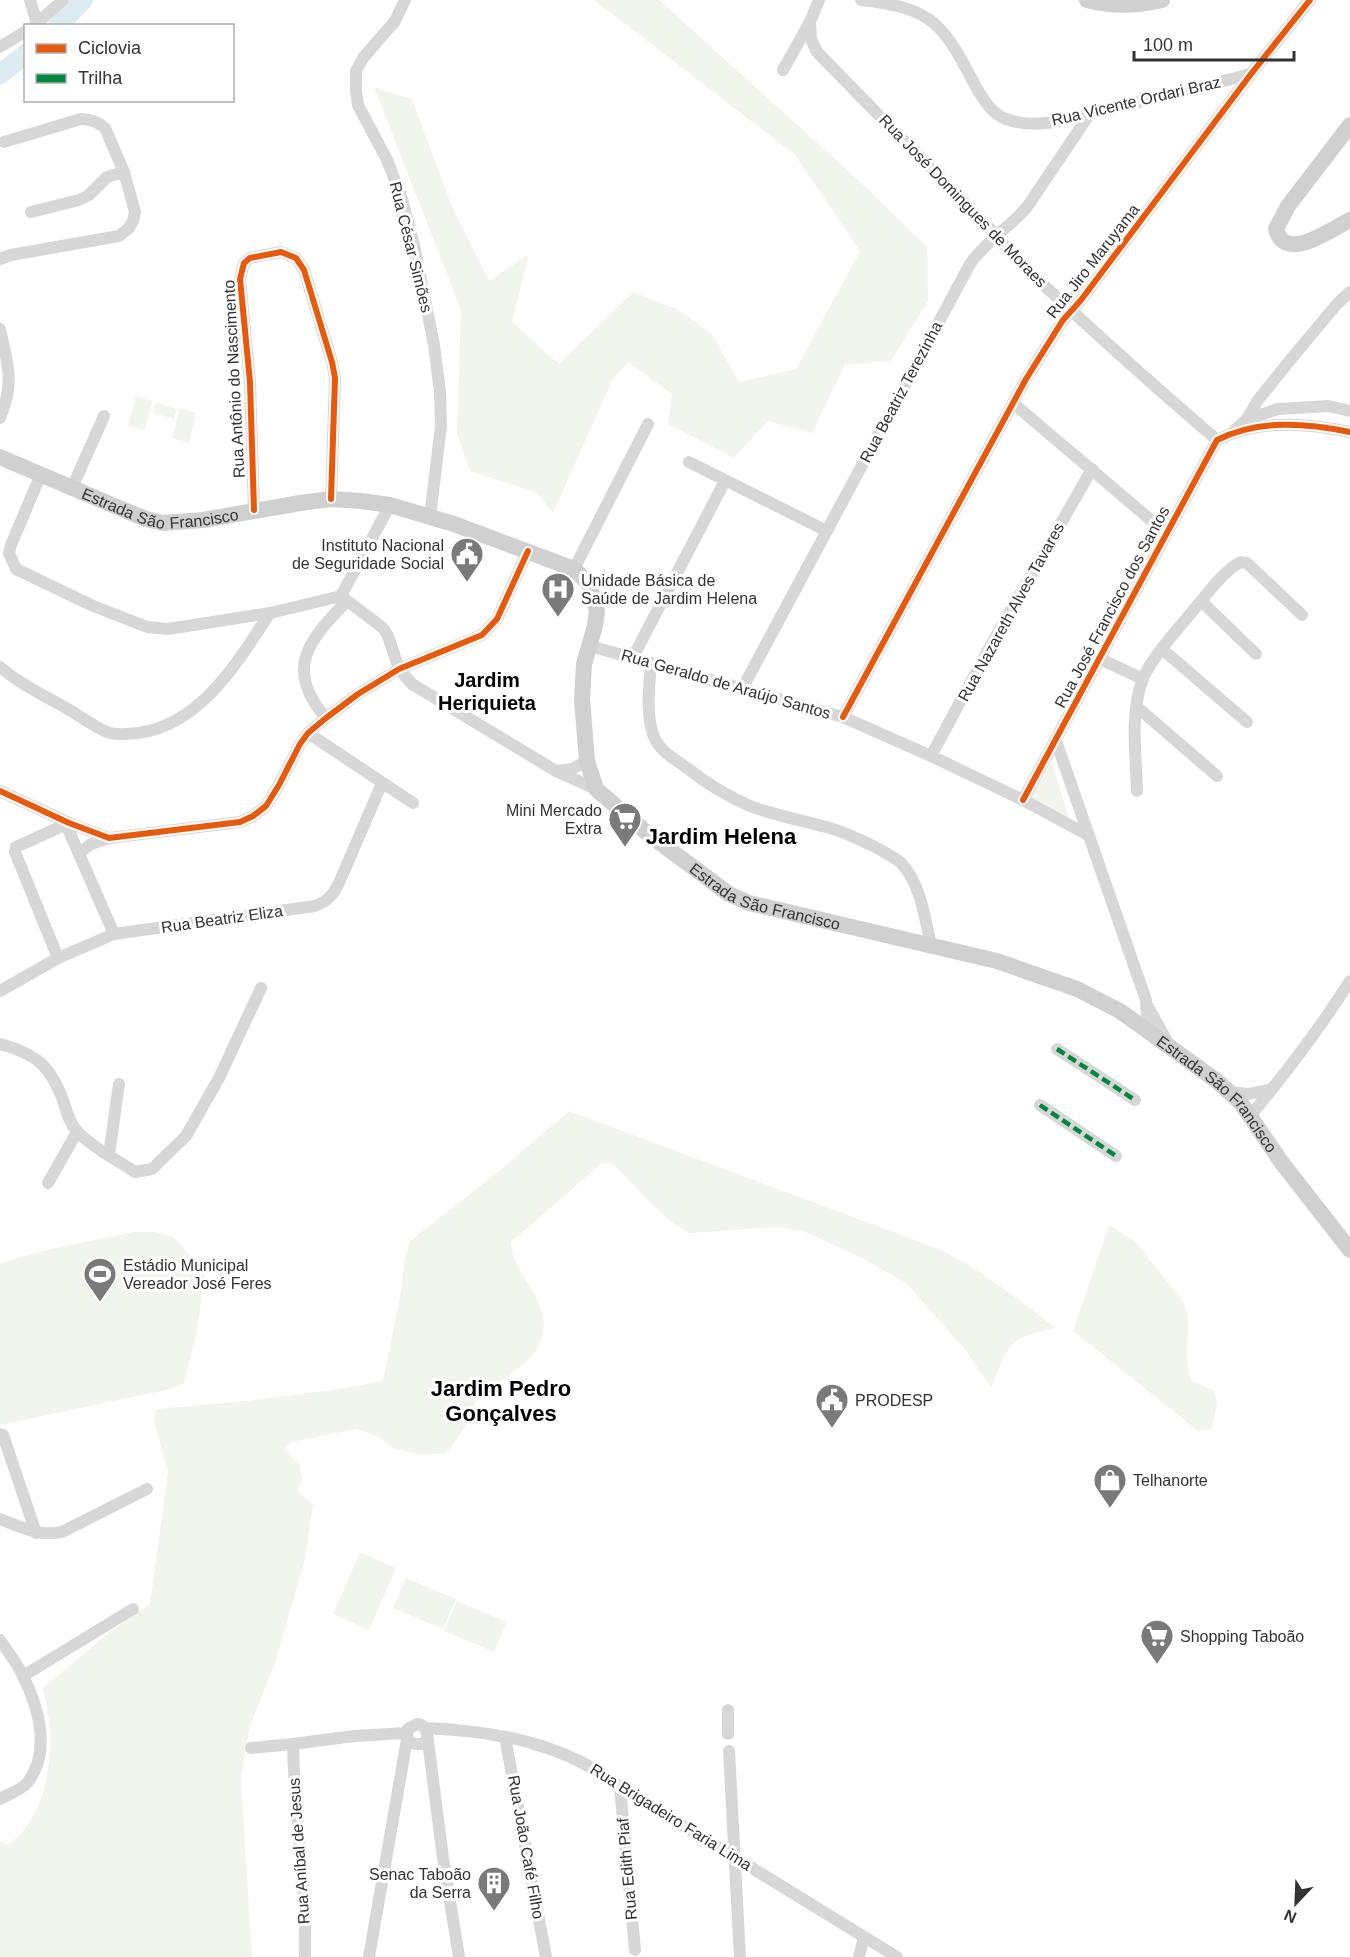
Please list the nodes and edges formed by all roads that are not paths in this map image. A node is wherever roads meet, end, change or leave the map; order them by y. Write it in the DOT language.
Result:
graph roads {
  1 [pos="30,0"];
  2 [pos="63,0"];
  3 [pos="405,0"];
  4 [pos="819,0"];
  5 [pos="861,0"];
  6 [pos="1087,0"];
  7 [pos="1162,0"];
  8 [pos="1310,0"];
  9 [pos="810,22"];
  10 [pos="35,24"];
  11 [pos="24,33"];
  12 [pos="0,47"];
  13 [pos="783,70"];
  14 [pos="1251,74"];
  15 [pos="1089,116"];
  16 [pos="1350,125"];
  17 [pos="4,141"];
  18 [pos="124,172"];
  19 [pos="31,212"];
  20 [pos="1350,219"];
  21 [pos="996,235"];
  22 [pos="0,259"];
  23 [pos="1350,292"];
  24 [pos="1337,304"];
  25 [pos="1350,308"];
  26 [pos="1071,311"];
  27 [pos="0,329"];
  28 [pos="1014,403"];
  29 [pos="1308,407"];
  30 [pos="1350,411"];
  31 [pos="104,416"];
  32 [pos="0,418"];
  33 [pos="1248,423"];
  34 [pos="648,424"];
  35 [pos="1307,425"];
  36 [pos="1350,432"];
  37 [pos="1217,440"];
  38 [pos="0,457"];
  39 [pos="689,462"];
  40 [pos="1092,469"];
  41 [pos="41,474"];
  42 [pos="725,481"];
  43 [pos="72,488"];
  44 [pos="331,500"];
  45 [pos="390,505"];
  46 [pos="254,510"];
  47 [pos="430,517"];
  48 [pos="827,531"];
  49 [pos="1166,533"];
  50 [pos="528,551"];
  51 [pos="574,569"];
  52 [pos="344,599"];
  53 [pos="1201,601"];
  54 [pos="270,613"];
  55 [pos="1302,615"];
  56 [pos="590,646"];
  57 [pos="1162,649"];
  58 [pos="1256,654"];
  59 [pos="632,658"];
  60 [pos="1098,658"];
  61 [pos="651,664"];
  62 [pos="0,667"];
  63 [pos="399,669"];
  64 [pos="1143,679"];
  65 [pos="742,689"];
  66 [pos="1137,707"];
  67 [pos="843,717"];
  68 [pos="326,718"];
  69 [pos="1247,722"];
  70 [pos="308,733"];
  71 [pos="1056,741"];
  72 [pos="931,756"];
  73 [pos="587,761"];
  74 [pos="556,771"];
  75 [pos="1217,776"];
  76 [pos="382,783"];
  77 [pos="596,789"];
  78 [pos="0,791"];
  79 [pos="1137,791"];
  80 [pos="1023,800"];
  81 [pos="413,803"];
  82 [pos="69,823"];
  83 [pos="1088,835"];
  84 [pos="109,838"];
  85 [pos="79,853"];
  86 [pos="114,934"];
  87 [pos="932,945"];
  88 [pos="58,958"];
  89 [pos="1350,981"];
  90 [pos="261,988"];
  91 [pos="0,991"];
  92 [pos="1147,1004"];
  93 [pos="1120,1011"];
  94 [pos="1143,1026"];
  95 [pos="0,1044"];
  96 [pos="1170,1046"];
  97 [pos="1057,1049"];
  98 [pos="119,1084"];
  99 [pos="1273,1088"];
  100 [pos="1230,1092"];
  101 [pos="1135,1100"];
  102 [pos="1040,1105"];
  103 [pos="1250,1116"];
  104 [pos="76,1132"];
  105 [pos="109,1155"];
  106 [pos="1116,1156"];
  107 [pos="48,1183"];
  108 [pos="1350,1250"];
  109 [pos="1,1435"];
  110 [pos="147,1490"];
  111 [pos="0,1520"];
  112 [pos="36,1533"];
  113 [pos="133,1609"];
  114 [pos="0,1640"];
  115 [pos="23,1676"];
  116 [pos="728,1710"];
  117 [pos="427,1734"];
  118 [pos="728,1734"];
  119 [pos="407,1736"];
  120 [pos="505,1737"];
  121 [pos="293,1744"];
  122 [pos="251,1748"];
  123 [pos="729,1751"];
  124 [pos="620,1787"];
  125 [pos="0,1799"];
  126 [pos="735,1857"];
  127 [pos="864,1937"];
  128 [pos="635,1950"];
  129 [pos="305,1957"];
  130 [pos="369,1957"];
  131 [pos="459,1957"];
  132 [pos="546,1957"];
  133 [pos="740,1957"];
  134 [pos="860,1957"];
  135 [pos="897,1957"];
  1 -- 10 [label="street"];
  2 -- 10 [label="street"];
  3 -- 47 [label="street, Rua César Simões"];
  4 -- 9 [label="street"];
  5 -- 15 [label="street, Rua Vicente Ordari Braz"];
  6 -- 7 [label="main road"];
  8 -- 14 [label="street, Rua Jiro Maruyama"];
  9 -- 13 [label="street"];
  9 -- 21 [label="street, Rua José Domingues de Moraes"];
  11 -- 12 [label="street"];
  14 -- 15 [label="street, Rua Vicente Ordari Braz"];
  14 -- 26 [label="street, Rua Jiro Maruyama"];
  15 -- 21 [label="street, Rua Beatriz Terezinha"];
  16 -- 20 [label="main road"];
  17 -- 18 [label="street"];
  18 -- 19 [label="street"];
  18 -- 22 [label="street"];
  21 -- 26 [label="street, Rua José Domingues de Moraes"];
  21 -- 48 [label="street, Rua Beatriz Terezinha"];
  23 -- 24 [label="street"];
  24 -- 25 [label="street"];
  24 -- 33 [label="street"];
  26 -- 28 [label="street, Rua Jiro Maruyama"];
  26 -- 37 [label="street, Rua José Domingues de Moraes"];
  27 -- 32 [label="street"];
  28 -- 40 [label="street"];
  28 -- 67 [label="street, Rua Jiro Maruyama"];
  29 -- 30 [label="street"];
  29 -- 33 [label="street"];
  29 -- 35 [label="street"];
  31 -- 43 [label="street"];
  33 -- 35 [label="street"];
  33 -- 37 [label="street"];
  34 -- 51 [label="street"];
  35 -- 36 [label="street"];
  37 -- 49 [label="street, Rua José Francisco dos Santos"];
  38 -- 41 [label="main road, Estrada São Francisco"];
  39 -- 42 [label="street"];
  40 -- 49 [label="street"];
  40 -- 72 [label="street, Rua Nazareth Alves Tavares"];
  41 -- 43 [label="main road, Estrada São Francisco"];
  41 -- 54 [label="street"];
  42 -- 48 [label="street"];
  42 -- 59 [label="street"];
  43 -- 46 [label="main road, Estrada São Francisco"];
  44 -- 45 [label="main road, Estrada São Francisco"];
  44 -- 46 [label="main road, Estrada São Francisco"];
  44 -- 46 [label="street, Rua Antônio do Nascimento"];
  45 -- 47 [label="main road, Estrada São Francisco"];
  45 -- 52 [label="street"];
  47 -- 50 [label="main road, Estrada São Francisco"];
  48 -- 65 [label="street, Rua Beatriz Terezinha"];
  49 -- 60 [label="street, Rua José Francisco dos Santos"];
  50 -- 51 [label="main road, Estrada São Francisco"];
  50 -- 63 [label="street"];
  51 -- 56 [label="main road, Estrada São Francisco"];
  52 -- 54 [label="street"];
  52 -- 63 [label="street"];
  52 -- 68 [label="street"];
  53 -- 55 [label="street"];
  53 -- 57 [label="street"];
  53 -- 58 [label="street"];
  54 -- 62 [label="street"];
  56 -- 59 [label="street, Rua Geraldo de Araújo Santos"];
  56 -- 73 [label="main road, Estrada São Francisco"];
  57 -- 64 [label="street"];
  57 -- 69 [label="street"];
  59 -- 61 [label="street, Rua Geraldo de Araújo Santos"];
  60 -- 64 [label="street"];
  60 -- 71 [label="street, Rua José Francisco dos Santos"];
  61 -- 65 [label="street, Rua Geraldo de Araújo Santos"];
  61 -- 87 [label="street"];
  63 -- 68 [label="street"];
  63 -- 74 [label="street"];
  64 -- 66 [label="street"];
  65 -- 67 [label="street, Rua Geraldo de Araújo Santos"];
  66 -- 75 [label="street"];
  66 -- 79 [label="street"];
  67 -- 72 [label="street, Rua Geraldo de Araújo Santos"];
  68 -- 70 [label="street"];
  70 -- 76 [label="street"];
  70 -- 84 [label="street"];
  71 -- 80 [label="street, Rua José Francisco dos Santos"];
  71 -- 83 [label="street"];
  72 -- 80 [label="street, Rua Geraldo de Araújo Santos"];
  73 -- 74 [label="street"];
  73 -- 77 [label="main road, Estrada São Francisco"];
  74 -- 77 [label="street"];
  76 -- 81 [label="street"];
  76 -- 86 [label="street, Rua Beatriz Eliza"];
  77 -- 87 [label="main road, Estrada São Francisco"];
  78 -- 82 [label="street"];
  80 -- 83 [label="street, Rua Geraldo de Araújo Santos"];
  82 -- 84 [label="street"];
  82 -- 85 [label="street"];
  82 -- 88 [label="street"];
  83 -- 92 [label="street"];
  84 -- 85 [label="street"];
  85 -- 86 [label="street"];
  86 -- 88 [label="street, Rua Beatriz Eliza"];
  87 -- 93 [label="main road, Estrada São Francisco"];
  88 -- 91 [label="street, Rua Beatriz Eliza"];
  89 -- 99 [label="street"];
  90 -- 105 [label="street"];
  92 -- 93 [label="street"];
  92 -- 94 [label="street"];
  92 -- 96 [label="street"];
  93 -- 94 [label="main road, Estrada São Francisco"];
  94 -- 96 [label="main road, Estrada São Francisco"];
  95 -- 104 [label="street"];
  96 -- 100 [label="main road, Estrada São Francisco"];
  97 -- 101 [label="street"];
  98 -- 105 [label="street"];
  99 -- 100 [label="street"];
  99 -- 103 [label="street"];
  100 -- 103 [label="main road, Estrada São Francisco"];
  102 -- 106 [label="street"];
  103 -- 108 [label="main road, Estrada São Francisco"];
  104 -- 105 [label="street"];
  104 -- 107 [label="street"];
  109 -- 112 [label="street"];
  110 -- 112 [label="street"];
  111 -- 112 [label="street"];
  113 -- 115 [label="street"];
  114 -- 115 [label="street"];
  115 -- 125 [label="street"];
  116 -- 118 [label="street"];
  117 -- 119 [label="street, Rua Brigadeiro Faria Lima"];
  117 -- 119 [label="street"];
  117 -- 120 [label="street, Rua Brigadeiro Faria Lima"];
  117 -- 131 [label="street"];
  119 -- 121 [label="street"];
  119 -- 130 [label="street"];
  120 -- 124 [label="street, Rua Brigadeiro Faria Lima"];
  120 -- 132 [label="street, Rua João Café Filho"];
  121 -- 122 [label="street"];
  121 -- 129 [label="street, Rua Aníbal de Jesus"];
  123 -- 126 [label="street"];
  124 -- 126 [label="street, Rua Brigadeiro Faria Lima"];
  124 -- 128 [label="street, Rua Edith Piaf"];
  126 -- 127 [label="street, Rua Brigadeiro Faria Lima"];
  126 -- 133 [label="street"];
  127 -- 134 [label="street"];
  127 -- 135 [label="street, Rua Brigadeiro Faria Lima"];
}
